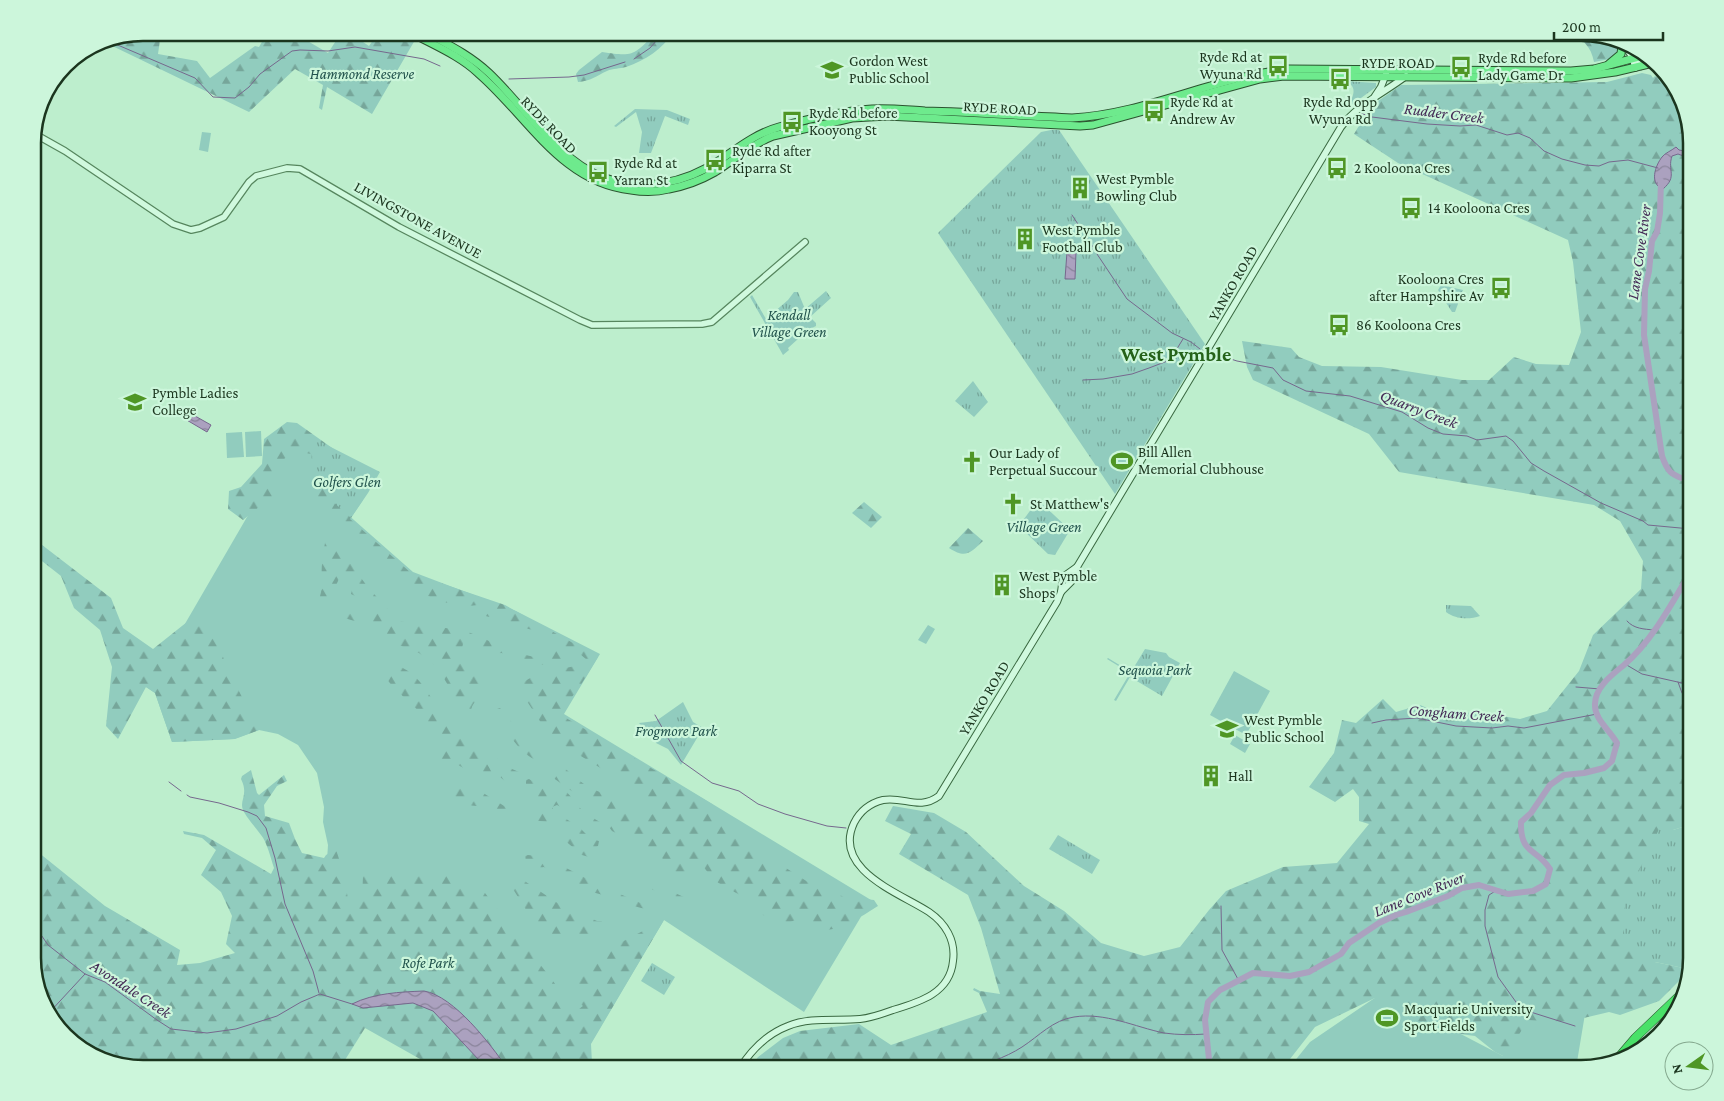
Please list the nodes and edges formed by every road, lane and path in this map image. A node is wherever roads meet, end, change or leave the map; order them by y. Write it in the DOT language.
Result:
graph roads {
  1 [pos="427,41"];
  2 [pos="441,41"];
  3 [pos="1622,50"];
  4 [pos="1636,58"];
  5 [pos="1639,59"];
  6 [pos="1609,65"];
  7 [pos="1646,65"];
  8 [pos="1638,67"];
  9 [pos="1387,74"];
  10 [pos="1406,76"];
  11 [pos="1383,92"];
  12 [pos="1374,97"];
  13 [pos="41,138"];
  14 [pos="805,242"];
  15 [pos="1672,1003"];
  16 [pos="1626,1049"];
  17 [pos="747,1060"];
  1 -- 9 [label="highway, RYDE ROAD"];
  2 -- 9 [label="highway, RYDE ROAD"];
  3 -- 6 [label="highway"];
  4 -- 6 [label="highway, RYDE ROAD"];
  5 -- 8 [label="main road"];
  6 -- 9 [label="highway, RYDE ROAD"];
  7 -- 8 [label="highway, RYDE ROAD"];
  8 -- 10 [label="highway, RYDE ROAD"];
  9 -- 10 [label="highway, RYDE ROAD"];
  9 -- 11 [label="main road"];
  9 -- 12 [label="main road, YANKO ROAD"];
  10 -- 11 [label="main road, YANKO ROAD"];
  11 -- 12 [label="main road, YANKO ROAD"];
  12 -- 17 [label="main road, YANKO ROAD"];
  13 -- 14 [label="street, LIVINGSTONE AVENUE"];
  15 -- 16 [label="highway"];
}
